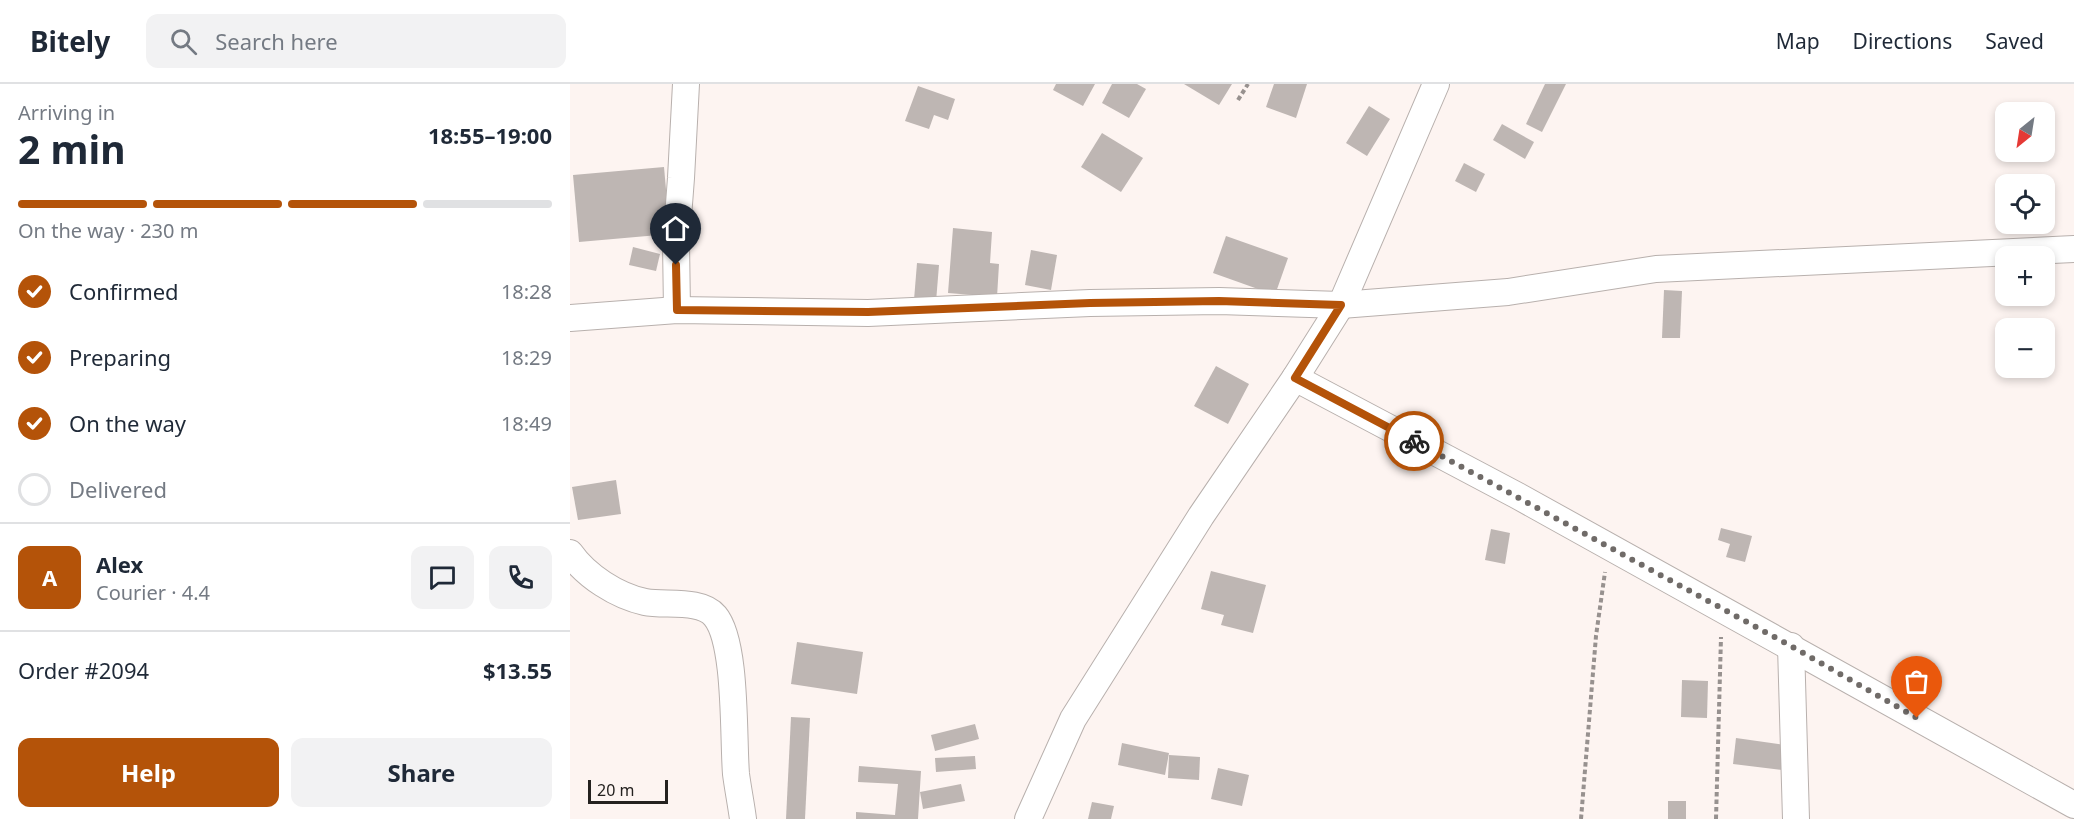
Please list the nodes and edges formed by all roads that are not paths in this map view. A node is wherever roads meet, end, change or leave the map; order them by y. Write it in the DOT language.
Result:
graph roads {
  1 [pos="686,84"];
  2 [pos="1436,84"];
  3 [pos="2074,249"];
  4 [pos="1341,305"];
  5 [pos="677,310"];
  6 [pos="570,318"];
  7 [pos="1295,378"];
  8 [pos="570,553"];
  9 [pos="1791,646"];
  10 [pos="2074,805"];
  11 [pos="743,819"];
  12 [pos="1028,819"];
  13 [pos="1796,819"];
  1 -- 5 [label="street"];
  2 -- 4 [label="street"];
  3 -- 4 [label="street"];
  4 -- 5 [label="street"];
  4 -- 7 [label="street"];
  5 -- 6 [label="street"];
  7 -- 9 [label="street"];
  7 -- 12 [label="street"];
  8 -- 11 [label="street"];
  9 -- 10 [label="street"];
  9 -- 13 [label="street"];
}
